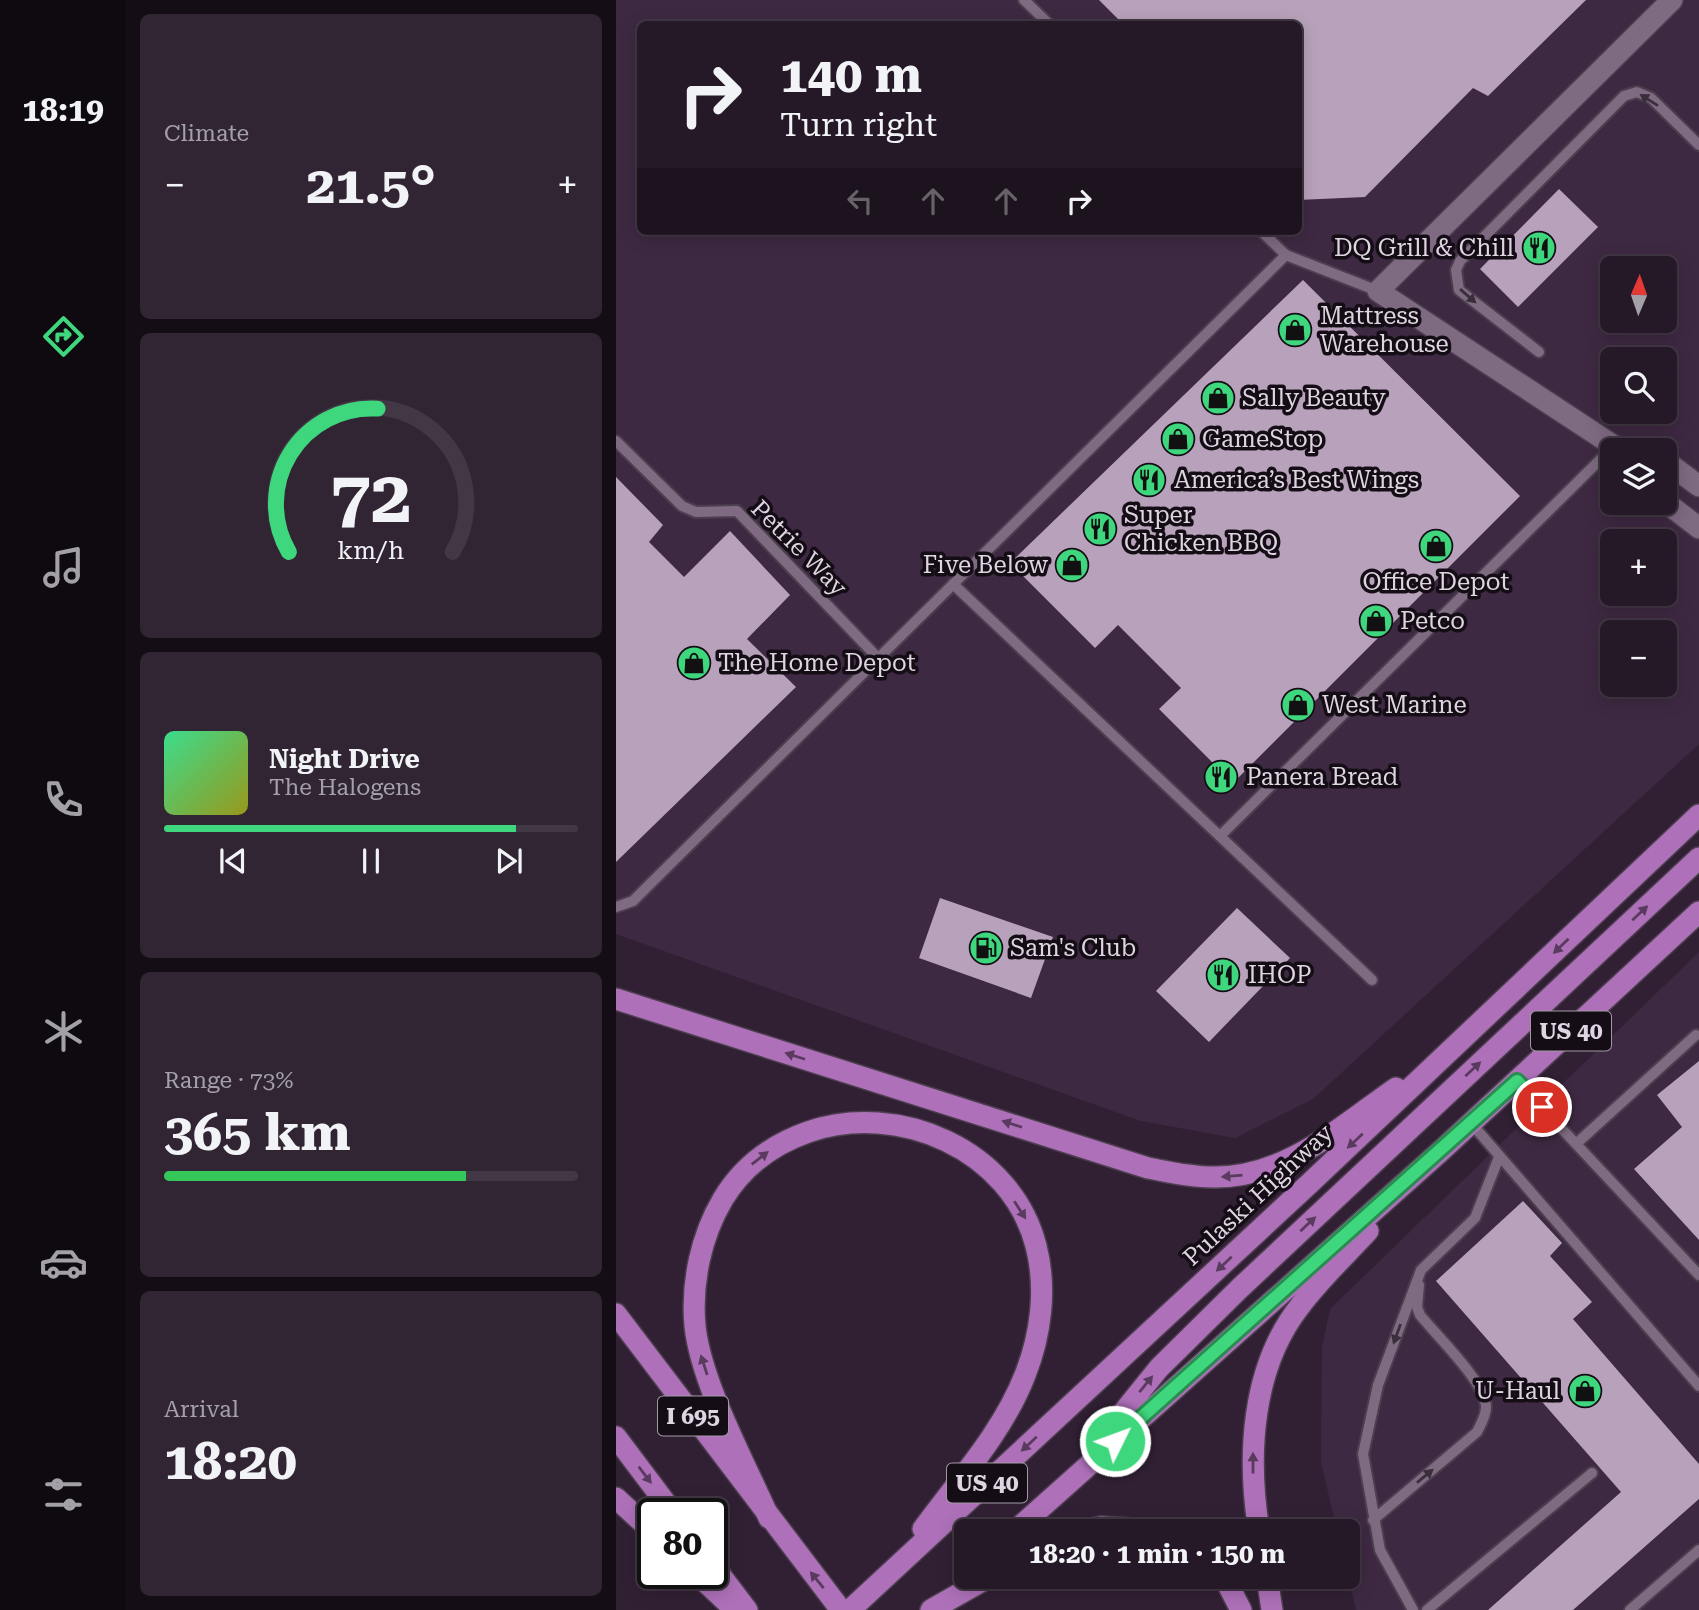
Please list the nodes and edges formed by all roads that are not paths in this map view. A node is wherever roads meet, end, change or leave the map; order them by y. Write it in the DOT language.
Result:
graph roads {
  1 [pos="1024,0"];
  2 [pos="1672,0"];
  3 [pos="1046,21"];
  4 [pos="1699,145"];
  5 [pos="1265,235"];
  6 [pos="1286,255"];
  7 [pos="1378,291"];
  8 [pos="1539,352"];
  9 [pos="1604,438"];
  10 [pos="616,441"];
  11 [pos="1600,466"];
  12 [pos="1677,470"];
  13 [pos="1699,486"];
  14 [pos="1677,511"];
  15 [pos="1699,528"];
  16 [pos="953,584"];
  17 [pos="878,658"];
  18 [pos="1699,815"];
  19 [pos="1220,836"];
  20 [pos="1699,858"];
  21 [pos="616,907"];
  22 [pos="1699,912"];
  23 [pos="1372,980"];
  24 [pos="616,999"];
  25 [pos="1696,1035"];
  26 [pos="1458,1044"];
  27 [pos="1517,1081"];
  28 [pos="1471,1124"];
  29 [pos="1577,1143"];
  30 [pos="1443,1150"];
  31 [pos="1499,1157"];
  32 [pos="1421,1270"];
  33 [pos="1699,1275"];
  34 [pos="616,1314"];
  35 [pos="1699,1386"];
  36 [pos="616,1437"];
  37 [pos="1592,1473"];
  38 [pos="1057,1494"];
  39 [pos="616,1498"];
  40 [pos="662,1498"];
  41 [pos="637,1517"];
  42 [pos="769,1518"];
  43 [pos="1029,1519"];
  44 [pos="1257,1519"];
  45 [pos="1373,1520"];
  46 [pos="1699,1550"];
  47 [pos="895,1569"];
  48 [pos="954,1587"];
  49 [pos="728,1588"];
  50 [pos="717,1589"];
  51 [pos="968,1589"];
  52 [pos="1230,1589"];
  53 [pos="1269,1589"];
  54 [pos="741,1607"];
  55 [pos="841,1610"];
  56 [pos="850,1610"];
  57 [pos="930,1610"];
  58 [pos="1241,1610"];
  59 [pos="1272,1610"];
  60 [pos="1413,1610"];
  61 [pos="1427,1610"];
  62 [pos="1630,1610"];
  1 -- 3 [label="lane"];
  2 -- 7 [label="street"];
  4 -- 8 [label="lane, one-way"];
  5 -- 6 [label="lane"];
  6 -- 7 [label="lane"];
  6 -- 16 [label="lane"];
  7 -- 9 [label="street"];
  10 -- 17 [label="lane, Petrie Way"];
  11 -- 19 [label="lane"];
  12 -- 13 [label="street"];
  14 -- 15 [label="street"];
  16 -- 17 [label="lane"];
  16 -- 19 [label="lane"];
  17 -- 21 [label="lane"];
  18 -- 26 [label="highway, Pulaski Highway / US 40, one-way"];
  19 -- 23 [label="lane"];
  38 -- 20 [label="highway, one-way"];
  22 -- 27 [label="highway, US 40"];
  26 -- 24 [label="highway, one-way"];
  25 -- 29 [label="lane"];
  26 -- 47 [label="highway, Pulaski Highway / US 40, one-way"];
  27 -- 28 [label="highway, US 40"];
  27 -- 29 [label="lane"];
  28 -- 30 [label="highway, US 40"];
  28 -- 31 [label="lane"];
  29 -- 33 [label="lane"];
  30 -- 38 [label="highway, US 40"];
  44 -- 30 [label="highway, one-way"];
  31 -- 32 [label="lane"];
  31 -- 35 [label="lane"];
  32 -- 45 [label="lane, one-way"];
  45 -- 32 [label="lane, one-way"];
  34 -- 42 [label="highway, I 695"];
  36 -- 40 [label="highway, I 695, one-way"];
  37 -- 61 [label="lane"];
  38 -- 43 [label="highway, US 40"];
  39 -- 41 [label="highway"];
  42 -- 47 [label="highway, one-way"];
  55 -- 42 [label="highway, I 695, one-way"];
  45 -- 60 [label="lane"];
  46 -- 62 [label="lane"];
  47 -- 56 [label="highway, Pulaski Highway / US 40"];
  48 -- 57 [label="highway"];
  49 -- 54 [label="highway"];
  50 -- 54 [label="highway"];
  51 -- 57 [label="highway"];
  52 -- 58 [label="highway"];
  53 -- 59 [label="highway"];
}
